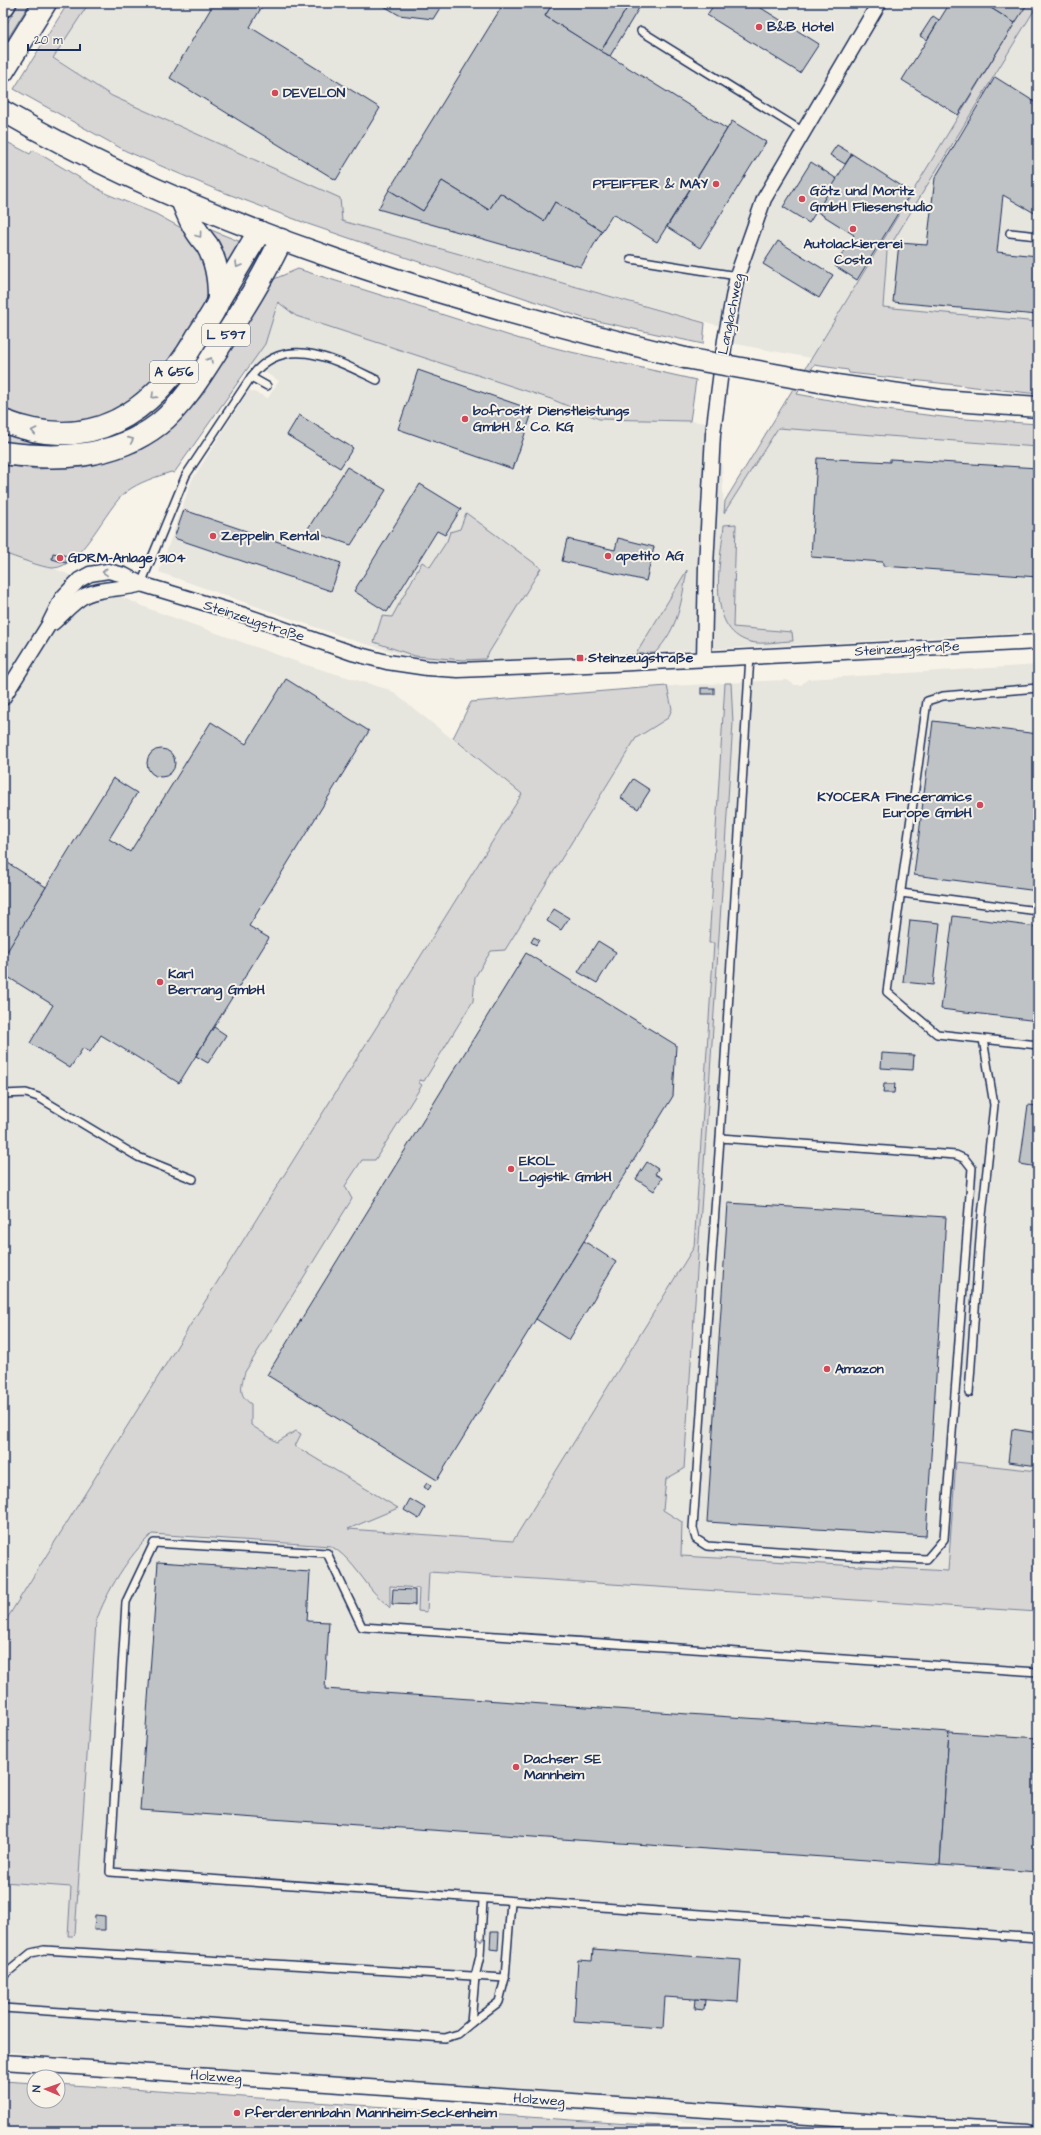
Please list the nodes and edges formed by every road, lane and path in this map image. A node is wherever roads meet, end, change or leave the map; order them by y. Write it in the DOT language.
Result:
graph roads {
  1 [pos="5,3"];
  2 [pos="45,3"];
  3 [pos="879,3"];
  4 [pos="3,6"];
  5 [pos="641,31"];
  6 [pos="3,71"];
  7 [pos="11,116"];
  8 [pos="802,131"];
  9 [pos="182,200"];
  10 [pos="259,232"];
  11 [pos="1010,234"];
  12 [pos="1038,236"];
  13 [pos="281,240"];
  14 [pos="630,259"];
  15 [pos="737,276"];
  16 [pos="219,299"];
  17 [pos="251,377"];
  18 [pos="377,380"];
  19 [pos="267,386"];
  20 [pos="1038,407"];
  21 [pos="3,421"];
  22 [pos="3,453"];
  23 [pos="141,584"];
  24 [pos="48,626"];
  25 [pos="1038,642"];
  26 [pos="750,656"];
  27 [pos="704,659"];
  28 [pos="1038,688"];
  29 [pos="3,698"];
  30 [pos="901,893"];
  31 [pos="1038,911"];
  32 [pos="983,1039"];
  33 [pos="1038,1045"];
  34 [pos="3,1094"];
  35 [pos="720,1138"];
  36 [pos="193,1178"];
  37 [pos="969,1393"];
  38 [pos="1038,1672"];
  39 [pos="484,1900"];
  40 [pos="511,1902"];
  41 [pos="1038,1938"];
  42 [pos="3,1976"];
  43 [pos="475,1977"];
  44 [pos="505,1978"];
  45 [pos="3,2008"];
  46 [pos="471,2024"];
  47 [pos="3,2062"];
  48 [pos="1028,2132"];
  1 -- 4 [label="highway"];
  2 -- 6 [label="highway"];
  3 -- 8 [label="street, Langlachweg"];
  5 -- 8 [label="lane"];
  7 -- 9 [label="main road"];
  8 -- 15 [label="street, Langlachweg"];
  9 -- 10 [label="main road"];
  9 -- 16 [label="highway, one-way"];
  10 -- 13 [label="main road"];
  10 -- 16 [label="highway, A 656, one-way"];
  11 -- 12 [label="lane"];
  13 -- 20 [label="main road, bridge"];
  22 -- 13 [label="highway, L 597, one-way"];
  14 -- 15 [label="lane"];
  15 -- 27 [label="street, Langlachweg"];
  16 -- 21 [label="highway, A 656, one-way"];
  17 -- 18 [label="lane"];
  17 -- 19 [label="lane"];
  17 -- 23 [label="lane"];
  23 -- 24 [label="street"];
  23 -- 24 [label="street, Steinzeugstraße, one-way"];
  23 -- 27 [label="street, Steinzeugstraße"];
  24 -- 29 [label="street"];
  25 -- 26 [label="street, Steinzeugstraße"];
  26 -- 27 [label="street, Steinzeugstraße"];
  26 -- 35 [label="lane"];
  28 -- 30 [label="lane"];
  30 -- 31 [label="lane"];
  30 -- 32 [label="lane"];
  32 -- 33 [label="lane"];
  32 -- 37 [label="lane"];
  34 -- 36 [label="lane"];
  35 -- 35 [label="lane"];
  38 -- 39 [label="lane"];
  39 -- 40 [label="lane"];
  39 -- 43 [label="lane, one-way"];
  40 -- 41 [label="lane"];
  40 -- 44 [label="lane"];
  42 -- 43 [label="lane"];
  43 -- 44 [label="lane"];
  43 -- 46 [label="lane"];
  44 -- 46 [label="lane"];
  45 -- 46 [label="lane"];
  47 -- 48 [label="street, Holzweg"];
}
